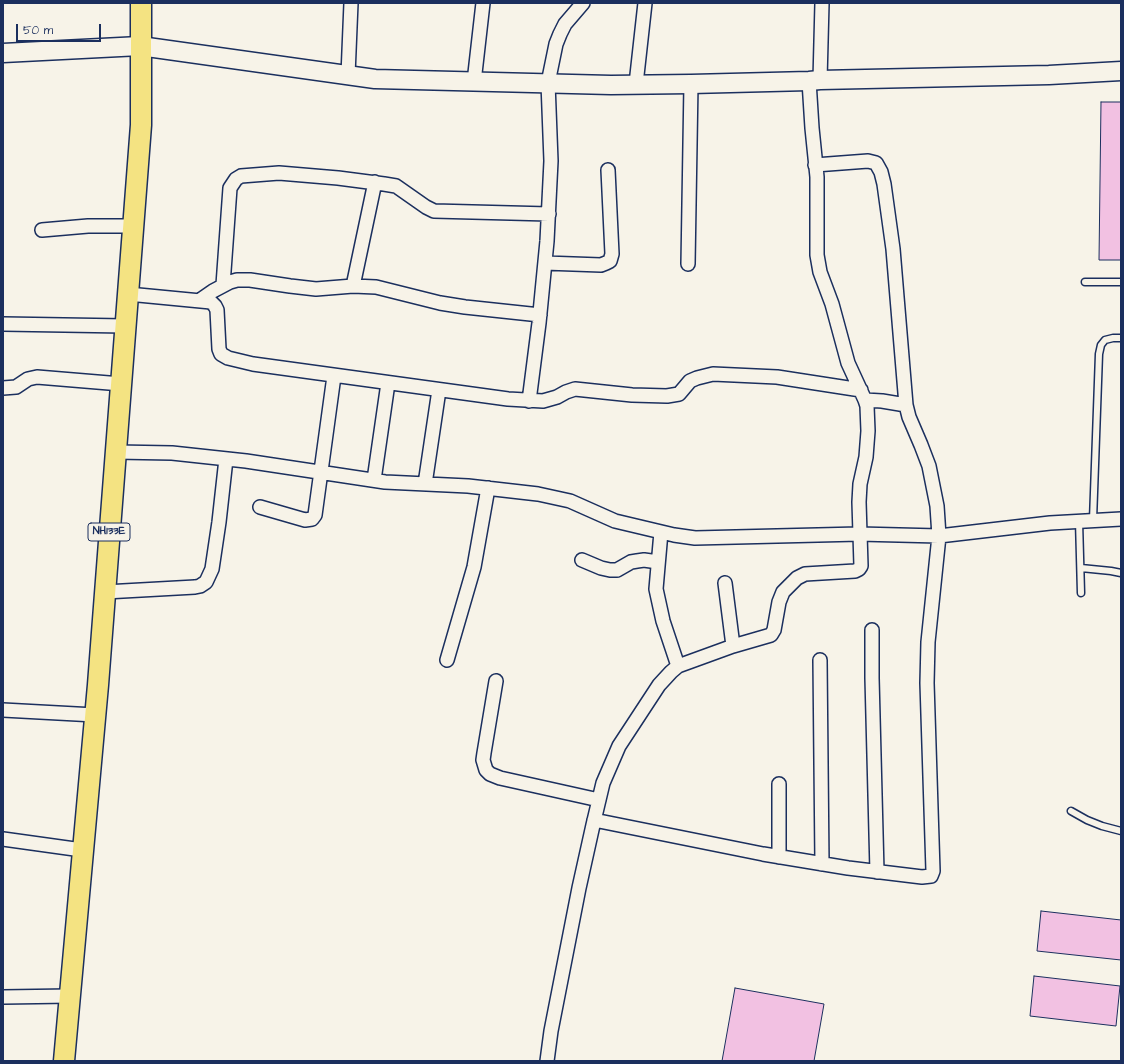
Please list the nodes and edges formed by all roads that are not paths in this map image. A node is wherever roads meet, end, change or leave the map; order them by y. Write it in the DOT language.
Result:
graph roads {
  1 [pos="141,3"];
  2 [pos="351,3"];
  3 [pos="483,3"];
  4 [pos="583,3"];
  5 [pos="645,3"];
  6 [pos="822,3"];
  7 [pos="140,46"];
  8 [pos="3,53"];
  9 [pos="1121,72"];
  10 [pos="348,75"];
  11 [pos="815,80"];
  12 [pos="474,82"];
  13 [pos="548,84"];
  14 [pos="636,84"];
  15 [pos="691,84"];
  16 [pos="815,165"];
  17 [pos="608,170"];
  18 [pos="375,182"];
  19 [pos="549,214"];
  20 [pos="133,226"];
  21 [pos="42,230"];
  22 [pos="545,263"];
  23 [pos="688,264"];
  24 [pos="1086,282"];
  25 [pos="1121,282"];
  26 [pos="223,285"];
  27 [pos="353,286"];
  28 [pos="128,294"];
  29 [pos="200,300"];
  30 [pos="540,314"];
  31 [pos="3,324"];
  32 [pos="125,326"];
  33 [pos="1121,338"];
  34 [pos="334,376"];
  35 [pos="388,383"];
  36 [pos="121,384"];
  37 [pos="3,388"];
  38 [pos="439,390"];
  39 [pos="863,395"];
  40 [pos="529,401"];
  41 [pos="906,405"];
  42 [pos="116,452"];
  43 [pos="226,459"];
  44 [pos="321,473"];
  45 [pos="374,480"];
  46 [pos="425,484"];
  47 [pos="488,488"];
  48 [pos="260,507"];
  49 [pos="1121,519"];
  50 [pos="1093,520"];
  51 [pos="1079,521"];
  52 [pos="661,532"];
  53 [pos="859,534"];
  54 [pos="939,536"];
  55 [pos="582,560"];
  56 [pos="658,562"];
  57 [pos="1081,568"];
  58 [pos="1121,573"];
  59 [pos="725,582"];
  60 [pos="105,592"];
  61 [pos="1081,593"];
  62 [pos="872,630"];
  63 [pos="733,646"];
  64 [pos="447,660"];
  65 [pos="820,660"];
  66 [pos="678,666"];
  67 [pos="496,681"];
  68 [pos="3,710"];
  69 [pos="95,714"];
  70 [pos="779,784"];
  71 [pos="599,800"];
  72 [pos="1071,811"];
  73 [pos="594,820"];
  74 [pos="1121,832"];
  75 [pos="3,839"];
  76 [pos="82,850"];
  77 [pos="779,857"];
  78 [pos="822,864"];
  79 [pos="877,872"];
  80 [pos="70,996"];
  81 [pos="3,997"];
  82 [pos="64,1061"];
  83 [pos="547,1061"];
  1 -- 7 [label="main road, NH133E"];
  2 -- 10 [label="street"];
  3 -- 12 [label="street"];
  4 -- 13 [label="street"];
  5 -- 14 [label="street"];
  6 -- 11 [label="street"];
  7 -- 8 [label="street"];
  7 -- 10 [label="street"];
  7 -- 20 [label="main road, NH133E"];
  9 -- 11 [label="street"];
  10 -- 12 [label="street"];
  11 -- 15 [label="street"];
  11 -- 16 [label="street"];
  12 -- 13 [label="street"];
  13 -- 14 [label="street"];
  13 -- 19 [label="street"];
  14 -- 15 [label="street"];
  15 -- 23 [label="street"];
  16 -- 39 [label="street"];
  16 -- 41 [label="street"];
  17 -- 22 [label="street"];
  18 -- 19 [label="street"];
  18 -- 26 [label="street"];
  18 -- 27 [label="street"];
  19 -- 22 [label="street"];
  20 -- 21 [label="street"];
  20 -- 28 [label="main road, NH133E"];
  22 -- 30 [label="street"];
  24 -- 25 [label="lane"];
  26 -- 27 [label="street"];
  26 -- 29 [label="street"];
  27 -- 30 [label="street"];
  28 -- 29 [label="street"];
  28 -- 32 [label="main road, NH133E"];
  29 -- 34 [label="street"];
  30 -- 40 [label="street"];
  31 -- 32 [label="street"];
  32 -- 36 [label="main road, NH133E"];
  33 -- 50 [label="lane"];
  34 -- 35 [label="street"];
  34 -- 44 [label="street"];
  35 -- 38 [label="street"];
  35 -- 45 [label="street"];
  36 -- 37 [label="street"];
  36 -- 42 [label="main road, NH133E"];
  38 -- 40 [label="street"];
  38 -- 46 [label="street"];
  39 -- 40 [label="street"];
  39 -- 41 [label="street"];
  39 -- 53 [label="street"];
  41 -- 54 [label="street"];
  42 -- 43 [label="street"];
  42 -- 60 [label="main road, NH133E"];
  43 -- 44 [label="street"];
  43 -- 60 [label="street"];
  44 -- 45 [label="street"];
  44 -- 48 [label="street"];
  45 -- 46 [label="street"];
  46 -- 47 [label="street"];
  47 -- 52 [label="street"];
  47 -- 64 [label="street"];
  49 -- 50 [label="street"];
  50 -- 51 [label="street"];
  51 -- 54 [label="street"];
  51 -- 57 [label="lane"];
  52 -- 53 [label="street"];
  52 -- 56 [label="street"];
  53 -- 54 [label="street"];
  53 -- 63 [label="street"];
  54 -- 79 [label="street"];
  55 -- 56 [label="street"];
  56 -- 66 [label="street"];
  57 -- 58 [label="lane"];
  57 -- 61 [label="lane"];
  59 -- 63 [label="street"];
  60 -- 69 [label="main road, NH133E"];
  62 -- 79 [label="street"];
  63 -- 66 [label="street"];
  65 -- 78 [label="street"];
  66 -- 71 [label="street"];
  67 -- 71 [label="street"];
  68 -- 69 [label="street"];
  69 -- 76 [label="main road, NH133E"];
  70 -- 77 [label="street"];
  71 -- 73 [label="street"];
  72 -- 74 [label="lane"];
  73 -- 77 [label="street"];
  73 -- 83 [label="street"];
  75 -- 76 [label="street"];
  76 -- 80 [label="main road, NH133E"];
  77 -- 78 [label="street"];
  78 -- 79 [label="street"];
  80 -- 81 [label="street"];
  80 -- 82 [label="main road, NH133E"];
}
